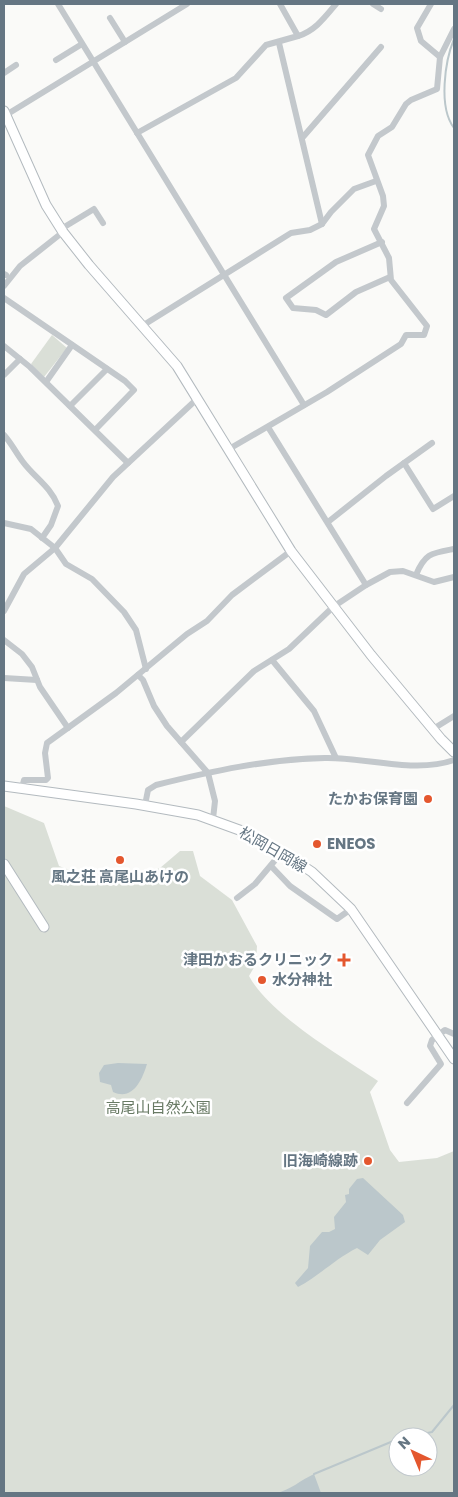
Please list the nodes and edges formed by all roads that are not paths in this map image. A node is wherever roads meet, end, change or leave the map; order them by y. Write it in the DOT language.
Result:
graph roads {
  1 [pos="58,4"];
  2 [pos="187,4"];
  3 [pos="280,4"];
  4 [pos="336,4"];
  5 [pos="373,4"];
  6 [pos="432,4"];
  7 [pos="381,9"];
  8 [pos="110,18"];
  9 [pos="454,30"];
  10 [pos="298,36"];
  11 [pos="125,42"];
  12 [pos="279,43"];
  13 [pos="82,44"];
  14 [pos="381,47"];
  15 [pos="440,57"];
  16 [pos="56,60"];
  17 [pos="94,63"];
  18 [pos="16,65"];
  19 [pos="4,73"];
  20 [pos="5,113"];
  21 [pos="137,133"];
  22 [pos="303,137"];
  23 [pos="376,181"];
  24 [pos="102,223"];
  25 [pos="322,224"];
  26 [pos="62,230"];
  27 [pos="382,242"];
  28 [pos="226,275"];
  29 [pos="390,277"];
  30 [pos="4,286"];
  31 [pos="4,298"];
  32 [pos="142,326"];
  33 [pos="72,345"];
  34 [pos="4,346"];
  35 [pos="20,359"];
  36 [pos="107,369"];
  37 [pos="4,375"];
  38 [pos="46,382"];
  39 [pos="197,399"];
  40 [pos="304,405"];
  41 [pos="70,406"];
  42 [pos="268,427"];
  43 [pos="96,430"];
  44 [pos="4,436"];
  45 [pos="432,443"];
  46 [pos="229,449"];
  47 [pos="404,463"];
  48 [pos="128,464"];
  49 [pos="454,496"];
  50 [pos="328,522"];
  51 [pos="4,523"];
  52 [pos="42,538"];
  53 [pos="55,548"];
  54 [pos="454,549"];
  55 [pos="292,551"];
  56 [pos="416,575"];
  57 [pos="454,577"];
  58 [pos="366,585"];
  59 [pos="333,607"];
  60 [pos="4,611"];
  61 [pos="4,640"];
  62 [pos="272,660"];
  63 [pos="146,669"];
  64 [pos="138,675"];
  65 [pos="4,678"];
  66 [pos="37,680"];
  67 [pos="454,716"];
  68 [pos="68,728"];
  69 [pos="433,730"];
  70 [pos="181,742"];
  71 [pos="454,752"];
  72 [pos="336,758"];
  73 [pos="454,760"];
  74 [pos="208,773"];
  75 [pos="4,786"];
  76 [pos="22,788"];
  77 [pos="145,805"];
  78 [pos="213,819"];
  79 [pos="282,852"];
  80 [pos="4,864"];
  81 [pos="271,866"];
  82 [pos="237,898"];
  83 [pos="350,909"];
  84 [pos="44,927"];
  85 [pos="454,1034"];
  86 [pos="438,1035"];
  87 [pos="454,1059"];
  88 [pos="407,1103"];
  1 -- 13 [label="street"];
  2 -- 11 [label="street"];
  3 -- 10 [label="street"];
  4 -- 10 [label="street"];
  5 -- 7 [label="street"];
  6 -- 15 [label="street"];
  8 -- 11 [label="street"];
  9 -- 15 [label="street"];
  10 -- 12 [label="street"];
  11 -- 17 [label="street"];
  12 -- 21 [label="street"];
  12 -- 22 [label="street"];
  13 -- 16 [label="street"];
  13 -- 17 [label="street"];
  14 -- 22 [label="street"];
  15 -- 23 [label="street"];
  17 -- 20 [label="street"];
  17 -- 21 [label="street"];
  18 -- 19 [label="street"];
  20 -- 26 [label="street"];
  21 -- 28 [label="street"];
  22 -- 25 [label="street"];
  23 -- 25 [label="street"];
  23 -- 27 [label="street"];
  24 -- 26 [label="street"];
  25 -- 28 [label="street"];
  26 -- 30 [label="street"];
  26 -- 32 [label="street"];
  27 -- 29 [label="street"];
  27 -- 29 [label="street"];
  28 -- 32 [label="street"];
  28 -- 40 [label="street"];
  29 -- 40 [label="street"];
  31 -- 33 [label="street"];
  32 -- 39 [label="street"];
  33 -- 36 [label="street"];
  33 -- 38 [label="street"];
  34 -- 35 [label="street"];
  35 -- 37 [label="street"];
  35 -- 38 [label="street"];
  36 -- 41 [label="street"];
  36 -- 43 [label="street"];
  38 -- 41 [label="street"];
  39 -- 46 [label="street"];
  39 -- 48 [label="street"];
  40 -- 42 [label="street"];
  41 -- 43 [label="street"];
  42 -- 46 [label="street"];
  42 -- 50 [label="street"];
  43 -- 48 [label="street"];
  44 -- 52 [label="street"];
  45 -- 47 [label="street"];
  46 -- 55 [label="street"];
  47 -- 49 [label="street"];
  47 -- 50 [label="street"];
  48 -- 53 [label="street"];
  50 -- 58 [label="street"];
  51 -- 52 [label="street"];
  52 -- 53 [label="street"];
  53 -- 60 [label="street"];
  53 -- 63 [label="street"];
  54 -- 56 [label="street"];
  55 -- 59 [label="street"];
  55 -- 63 [label="street"];
  56 -- 57 [label="street"];
  56 -- 58 [label="street"];
  58 -- 59 [label="street"];
  59 -- 62 [label="street"];
  59 -- 69 [label="street"];
  61 -- 66 [label="street"];
  62 -- 70 [label="street"];
  62 -- 72 [label="street"];
  63 -- 64 [label="street"];
  64 -- 68 [label="street"];
  64 -- 70 [label="street"];
  65 -- 66 [label="street"];
  66 -- 68 [label="street"];
  67 -- 69 [label="street"];
  68 -- 76 [label="street"];
  69 -- 71 [label="street"];
  70 -- 74 [label="street"];
  72 -- 73 [label="street"];
  72 -- 74 [label="street"];
  74 -- 77 [label="street"];
  74 -- 78 [label="street"];
  75 -- 76 [label="street, 松岡日岡線"];
  76 -- 77 [label="street, 松岡日岡線"];
  77 -- 78 [label="street, 松岡日岡線"];
  78 -- 79 [label="street, 松岡日岡線"];
  79 -- 81 [label="street"];
  79 -- 83 [label="street, 松岡日岡線"];
  80 -- 84 [label="street"];
  81 -- 82 [label="street"];
  81 -- 83 [label="street"];
  83 -- 86 [label="street, 松岡日岡線"];
  85 -- 86 [label="street"];
  86 -- 87 [label="street, 松岡日岡線"];
  86 -- 88 [label="street"];
}
